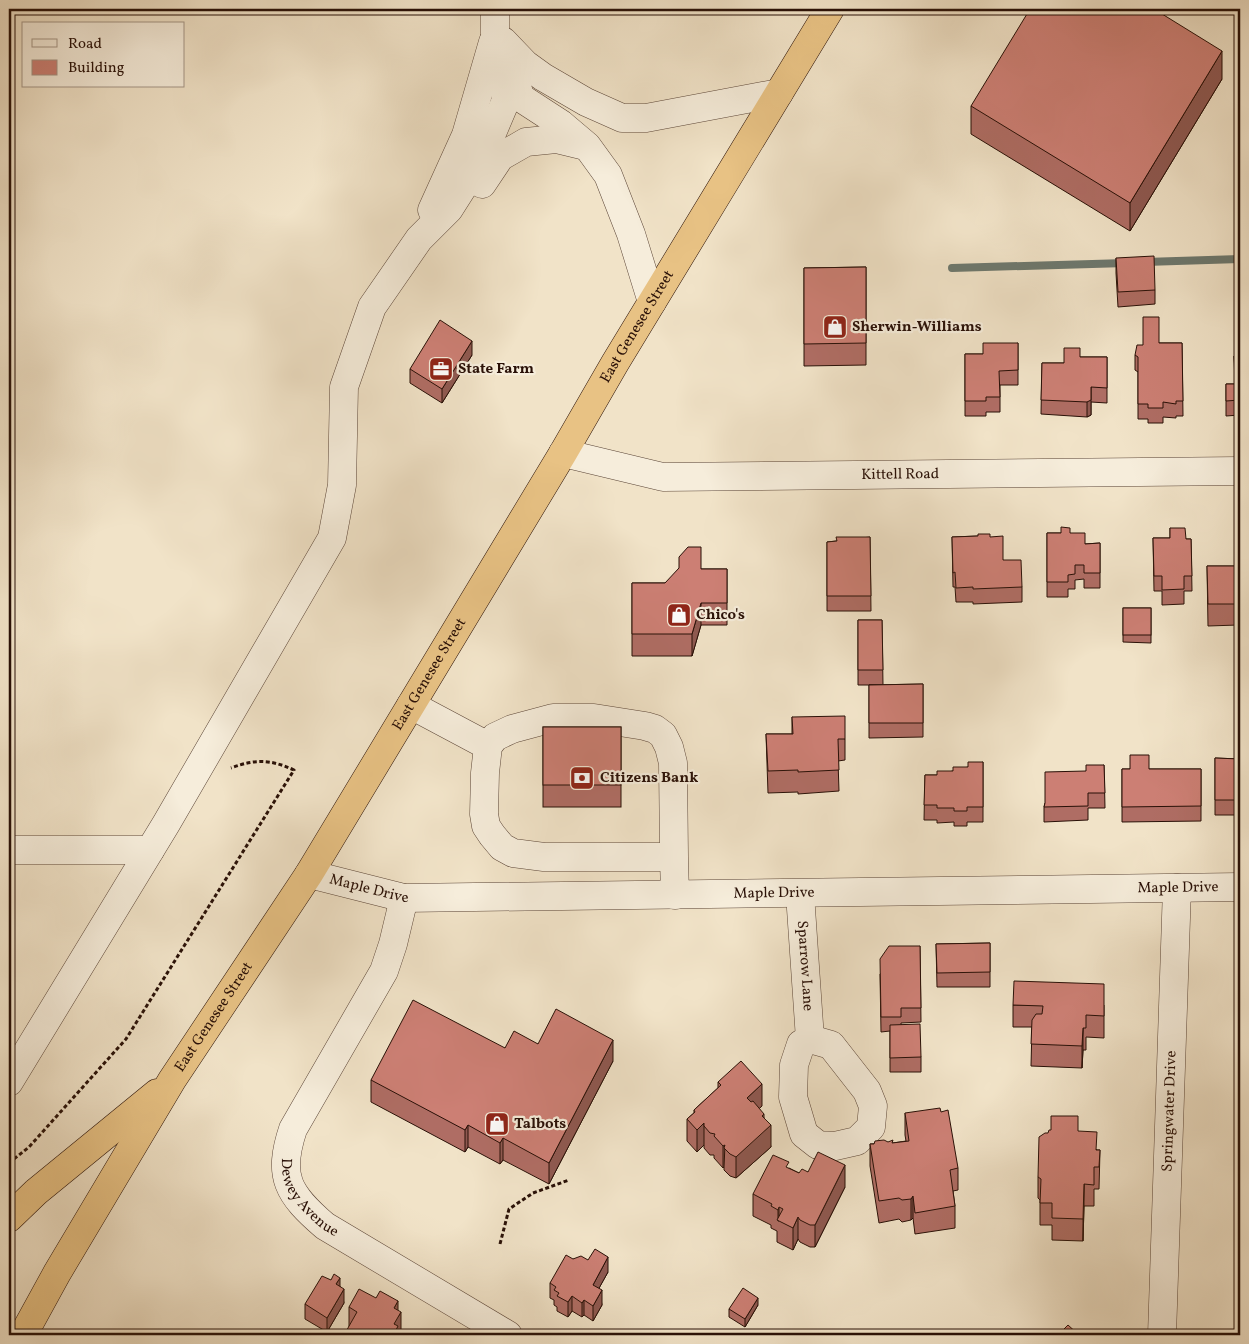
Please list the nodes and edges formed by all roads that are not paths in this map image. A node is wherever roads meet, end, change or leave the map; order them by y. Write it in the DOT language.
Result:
graph roads {
  1 [pos="830,9"];
  2 [pos="495,21"];
  3 [pos="779,93"];
  4 [pos="587,146"];
  5 [pos="419,239"];
  6 [pos="652,302"];
  7 [pos="563,454"];
  8 [pos="1240,471"];
  9 [pos="411,705"];
  10 [pos="488,746"];
  11 [pos="9,850"];
  12 [pos="150,850"];
  13 [pos="674,857"];
  14 [pos="309,874"];
  15 [pos="1240,887"];
  16 [pos="1177,888"];
  17 [pos="800,894"];
  18 [pos="675,895"];
  19 [pos="404,898"];
  20 [pos="810,1039"];
  21 [pos="172,1080"];
  22 [pos="9,1082"];
  23 [pos="9,1218"];
  24 [pos="23,1335"];
  25 [pos="508,1335"];
  26 [pos="1162,1335"];
  1 -- 3 [label="highway, East Genesee Street"];
  2 -- 3 [label="street"];
  2 -- 4 [label="street"];
  2 -- 5 [label="street"];
  3 -- 6 [label="highway, East Genesee Street"];
  4 -- 5 [label="street"];
  4 -- 6 [label="street"];
  5 -- 12 [label="street"];
  6 -- 7 [label="highway, East Genesee Street"];
  7 -- 8 [label="street, Kittell Road"];
  7 -- 9 [label="highway, East Genesee Street"];
  9 -- 10 [label="street"];
  9 -- 14 [label="highway, East Genesee Street"];
  10 -- 13 [label="street"];
  10 -- 13 [label="street"];
  11 -- 12 [label="street"];
  12 -- 22 [label="street"];
  13 -- 18 [label="street"];
  14 -- 19 [label="street, Maple Drive"];
  14 -- 21 [label="highway, East Genesee Street"];
  15 -- 16 [label="street, Maple Drive"];
  16 -- 17 [label="street, Maple Drive"];
  16 -- 26 [label="street, Springwater Drive"];
  17 -- 18 [label="street, Maple Drive"];
  17 -- 20 [label="street, Sparrow Lane"];
  18 -- 19 [label="street, Maple Drive"];
  19 -- 25 [label="street, Dewey Avenue"];
  21 -- 23 [label="highway"];
  21 -- 24 [label="highway, East Genesee Street"];
}
